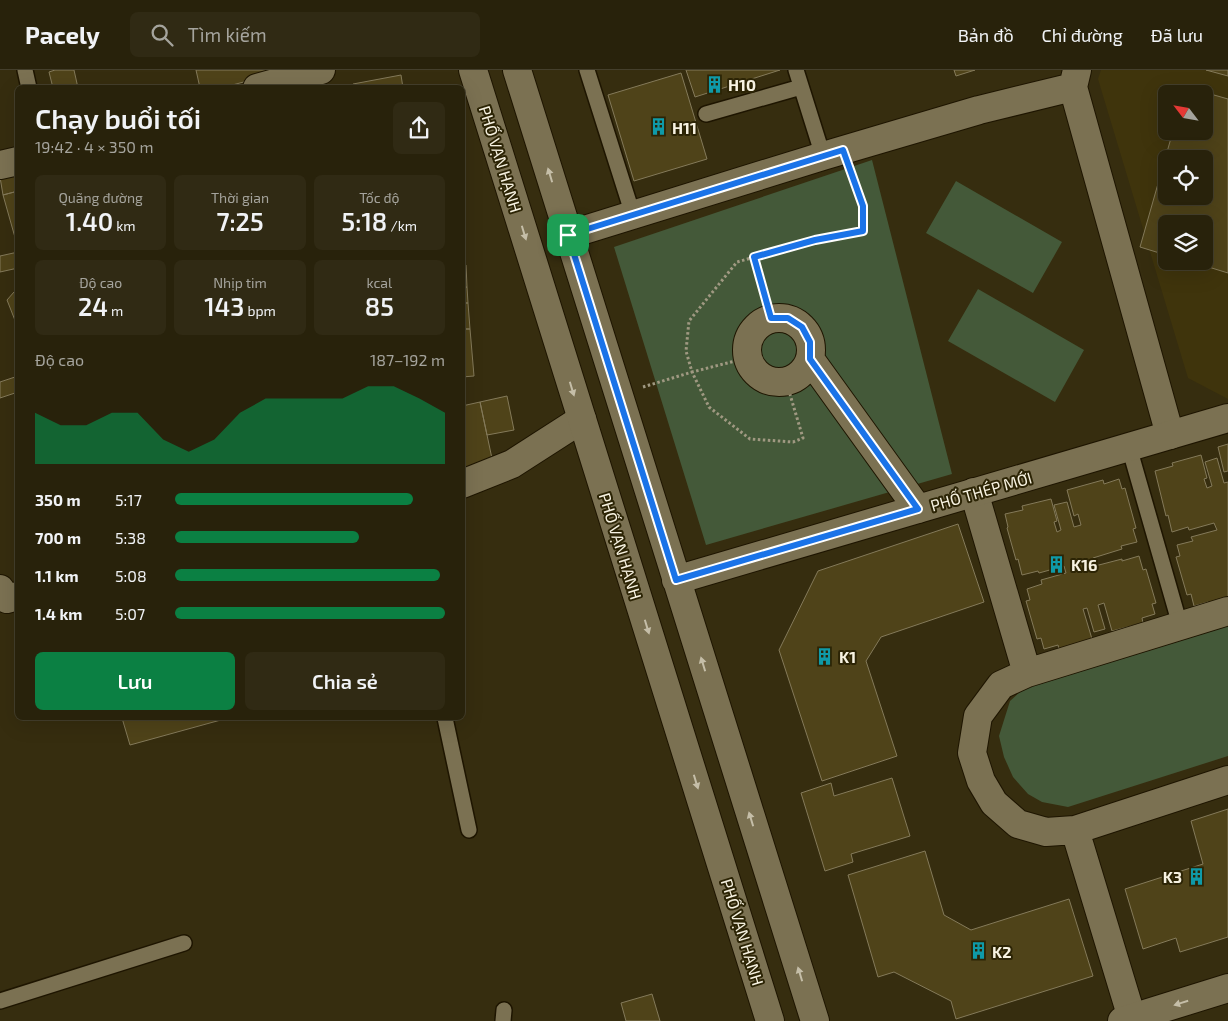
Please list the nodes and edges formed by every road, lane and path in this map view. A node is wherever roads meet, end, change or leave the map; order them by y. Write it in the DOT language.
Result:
graph roads {
  1 [pos="25,70"];
  2 [pos="473,70"];
  3 [pos="517,70"];
  4 [pos="587,70"];
  5 [pos="796,70"];
  6 [pos="313,77"];
  7 [pos="1075,79"];
  8 [pos="28,85"];
  9 [pos="272,85"];
  10 [pos="801,86"];
  11 [pos="706,114"];
  12 [pos="833,153"];
  13 [pos="15,161"];
  14 [pos="0,165"];
  15 [pos="633,215"];
  16 [pos="568,235"];
  17 [pos="754,257"];
  18 [pos="771,318"];
  19 [pos="747,358"];
  20 [pos="810,359"];
  21 [pos="692,372"];
  22 [pos="786,382"];
  23 [pos="618,394"];
  24 [pos="1228,418"];
  25 [pos="582,419"];
  26 [pos="1170,435"];
  27 [pos="1129,448"];
  28 [pos="465,483"];
  29 [pos="974,492"];
  30 [pos="918,509"];
  31 [pos="676,580"];
  32 [pos="0,589"];
  33 [pos="15,597"];
  34 [pos="1228,611"];
  35 [pos="1180,625"];
  36 [pos="1027,672"];
  37 [pos="445,720"];
  38 [pos="1228,780"];
  39 [pos="469,830"];
  40 [pos="1075,830"];
  41 [pos="184,943"];
  42 [pos="1228,988"];
  43 [pos="0,1001"];
  44 [pos="820,1017"];
  45 [pos="1127,1019"];
  46 [pos="770,1021"];
  1 -- 8 [label="lane"];
  2 -- 25 [label="street, PHỐ VẠN HẠNH, one-way"];
  16 -- 3 [label="street, one-way"];
  4 -- 15 [label="lane"];
  5 -- 10 [label="lane"];
  6 -- 9 [label="street"];
  7 -- 12 [label="street"];
  7 -- 26 [label="street"];
  10 -- 11 [label="lane"];
  10 -- 12 [label="lane"];
  12 -- 15 [label="street"];
  12 -- 17 [label="path"];
  13 -- 14 [label="street"];
  15 -- 16 [label="street"];
  16 -- 23 [label="street"];
  17 -- 18 [label="path"];
  17 -- 21 [label="path"];
  18 -- 19 [label="street"];
  18 -- 20 [label="street"];
  19 -- 21 [label="path"];
  19 -- 22 [label="street"];
  20 -- 22 [label="street"];
  20 -- 30 [label="street"];
  21 -- 22 [label="path"];
  21 -- 23 [label="path"];
  23 -- 31 [label="street"];
  24 -- 26 [label="street, PHỐ THÉP MỚI"];
  25 -- 28 [label="street"];
  25 -- 46 [label="street, PHỐ VẠN HẠNH, one-way"];
  26 -- 27 [label="street, PHỐ THÉP MỚI"];
  27 -- 29 [label="street, PHỐ THÉP MỚI"];
  27 -- 35 [label="lane"];
  29 -- 30 [label="street, PHỐ THÉP MỚI"];
  29 -- 36 [label="street"];
  30 -- 31 [label="street, PHỐ THÉP MỚI"];
  44 -- 31 [label="street, one-way"];
  32 -- 33 [label="street"];
  34 -- 35 [label="street"];
  35 -- 36 [label="street"];
  36 -- 40 [label="street"];
  37 -- 39 [label="lane"];
  38 -- 40 [label="street"];
  40 -- 45 [label="street"];
  41 -- 43 [label="lane"];
  42 -- 45 [label="street, one-way"];
}
